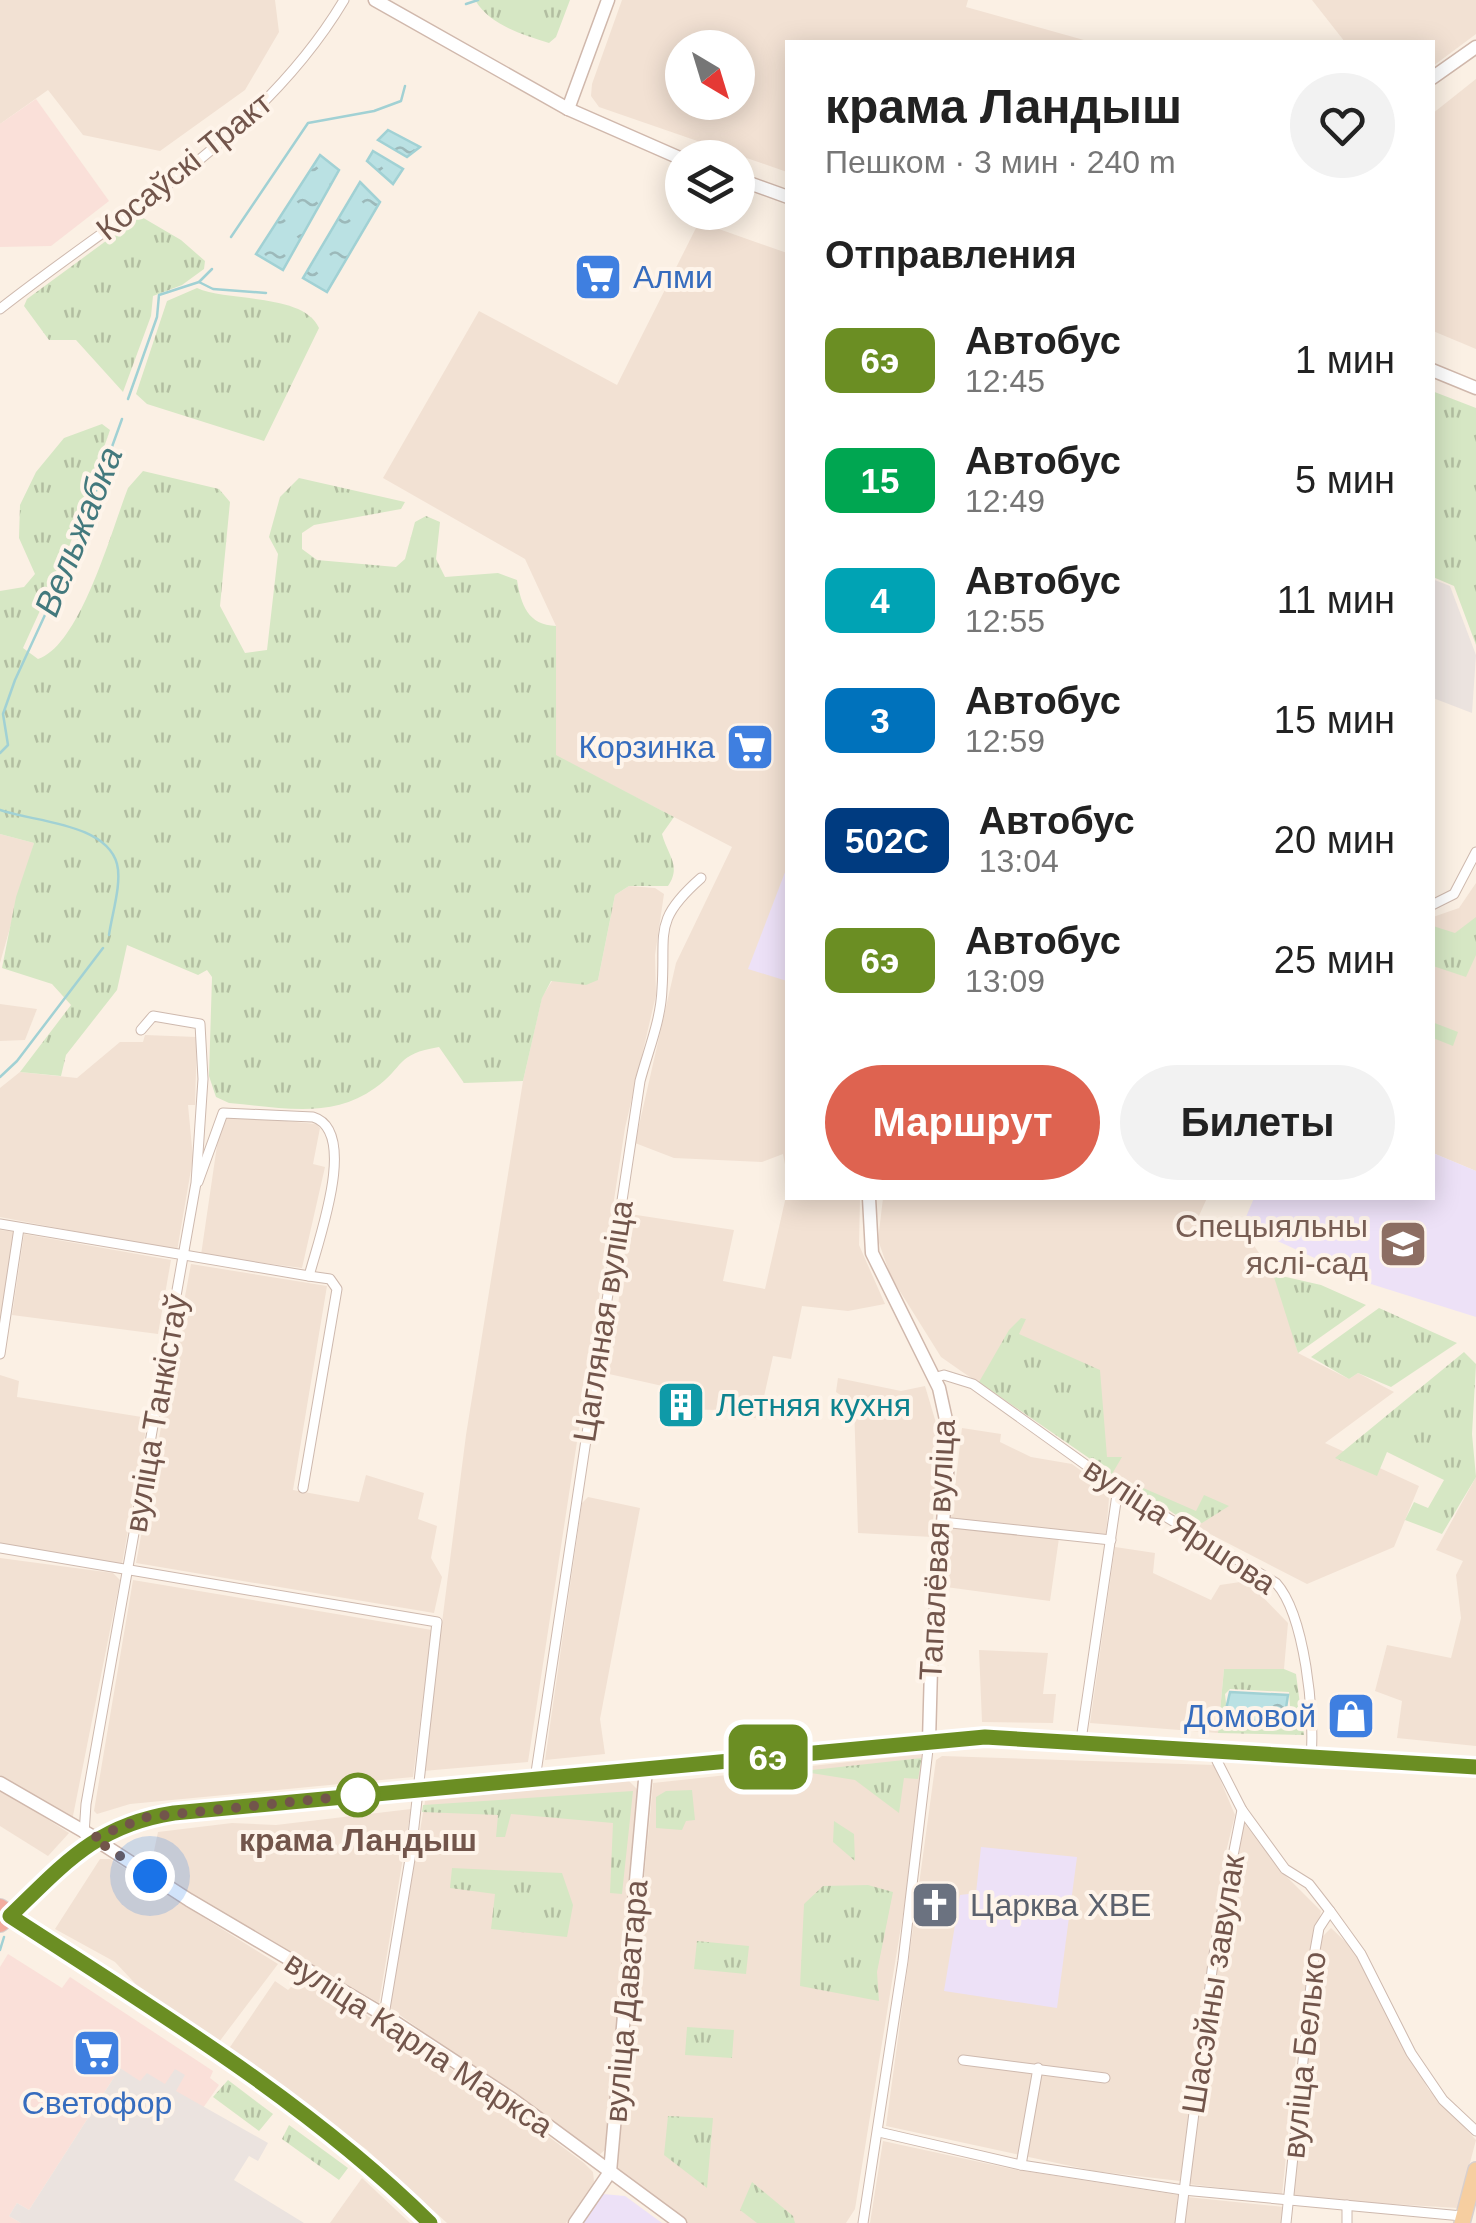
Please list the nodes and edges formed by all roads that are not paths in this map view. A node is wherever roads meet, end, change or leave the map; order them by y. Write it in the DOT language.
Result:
graph roads {
  1 [pos="344,0"];
  2 [pos="375,0"];
  3 [pos="608,0"];
  4 [pos="1476,47"];
  5 [pos="1435,76"];
  6 [pos="568,110"];
  7 [pos="665,152"];
  8 [pos="755,185"];
  9 [pos="785,196"];
  10 [pos="0,309"];
  11 [pos="1435,371"];
  12 [pos="1476,388"];
  13 [pos="1476,852"];
  14 [pos="701,878"];
  15 [pos="1435,904"];
  16 [pos="140,1030"];
  17 [pos="196,1183"];
  18 [pos="869,1200"];
  19 [pos="0,1224"];
  20 [pos="19,1228"];
  21 [pos="183,1257"];
  22 [pos="310,1276"];
  23 [pos="0,1354"];
  24 [pos="933,1378"];
  25 [pos="303,1488"];
  26 [pos="1118,1488"];
  27 [pos="942,1522"];
  28 [pos="1111,1540"];
  29 [pos="0,1548"];
  30 [pos="128,1570"];
  31 [pos="930,1740"];
  32 [pos="1080,1740"];
  33 [pos="1217,1750"];
  34 [pos="1311,1758"];
  35 [pos="1476,1767"];
  36 [pos="646,1769"];
  37 [pos="534,1778"];
  38 [pos="0,1783"];
  39 [pos="417,1790"];
  40 [pos="1242,1810"];
  41 [pos="89,1836"];
  42 [pos="1330,1911"];
  43 [pos="3,1916"];
  44 [pos="384,2014"];
  45 [pos="963,2060"];
  46 [pos="1038,2068"];
  47 [pos="1105,2078"];
  48 [pos="1476,2131"];
  49 [pos="879,2132"];
  50 [pos="1022,2165"];
  51 [pos="1476,2170"];
  52 [pos="610,2172"];
  53 [pos="1183,2190"];
  54 [pos="1288,2203"];
  55 [pos="1347,2205"];
  56 [pos="1462,2220"];
  57 [pos="430,2223"];
  58 [pos="575,2223"];
  59 [pos="680,2223"];
  60 [pos="863,2223"];
  61 [pos="1180,2223"];
  62 [pos="1286,2223"];
  63 [pos="1347,2223"];
  1 -- 10 [label="street, Косаўскі Тракт"];
  2 -- 6 [label="main road"];
  3 -- 6 [label="main road"];
  4 -- 5 [label="main road"];
  6 -- 7 [label="main road"];
  8 -- 9 [label="main road"];
  11 -- 12 [label="main road"];
  13 -- 15 [label="street"];
  14 -- 37 [label="street, Цагляная вуліца"];
  16 -- 17 [label="street, вуліца Танкістаў"];
  17 -- 21 [label="street, вуліца Танкістаў"];
  17 -- 22 [label="street, вуліца Танкістаў"];
  18 -- 24 [label="main road, Тапалёвая вуліца"];
  19 -- 20 [label="street"];
  20 -- 21 [label="street"];
  20 -- 23 [label="street"];
  21 -- 22 [label="street, вуліца Танкістаў"];
  21 -- 30 [label="street, вуліца Танкістаў"];
  22 -- 25 [label="street"];
  24 -- 26 [label="street, вуліца Яршова"];
  24 -- 27 [label="main road, Тапалёвая вуліца"];
  26 -- 28 [label="street"];
  26 -- 34 [label="street, вуліца Яршова"];
  27 -- 28 [label="street"];
  27 -- 31 [label="main road, Тапалёвая вуліца"];
  28 -- 32 [label="street"];
  29 -- 30 [label="street, вуліца Танкістаў"];
  30 -- 39 [label="street, вуліца Танкістаў"];
  30 -- 41 [label="street, вуліца Танкістаў"];
  31 -- 32 [label="main road"];
  31 -- 36 [label="main road"];
  31 -- 49 [label="street"];
  32 -- 33 [label="main road"];
  33 -- 34 [label="main road"];
  33 -- 40 [label="street, Шасэйны завулак"];
  34 -- 35 [label="main road"];
  36 -- 37 [label="main road"];
  36 -- 52 [label="main road, вуліца Даватара"];
  37 -- 39 [label="main road"];
  38 -- 41 [label="main road"];
  39 -- 41 [label="main road"];
  39 -- 44 [label="street"];
  40 -- 42 [label="street"];
  40 -- 53 [label="street, Шасэйны завулак"];
  41 -- 43 [label="main road"];
  41 -- 44 [label="main road, вуліца Карла Маркса"];
  42 -- 48 [label="street"];
  42 -- 54 [label="street, вуліца Белько"];
  43 -- 57 [label="main road"];
  44 -- 52 [label="main road, вуліца Карла Маркса"];
  45 -- 46 [label="street"];
  46 -- 47 [label="street"];
  46 -- 50 [label="street"];
  49 -- 50 [label="street"];
  49 -- 60 [label="street"];
  50 -- 53 [label="street"];
  51 -- 56 [label="main road"];
  52 -- 58 [label="main road, вуліца Даватара"];
  52 -- 59 [label="main road, вуліца Карла Маркса"];
  53 -- 54 [label="street"];
  53 -- 61 [label="street, Шасэйны завулак"];
  54 -- 55 [label="street"];
  54 -- 62 [label="street, вуліца Белько"];
  55 -- 56 [label="street"];
  55 -- 63 [label="street"];
}
